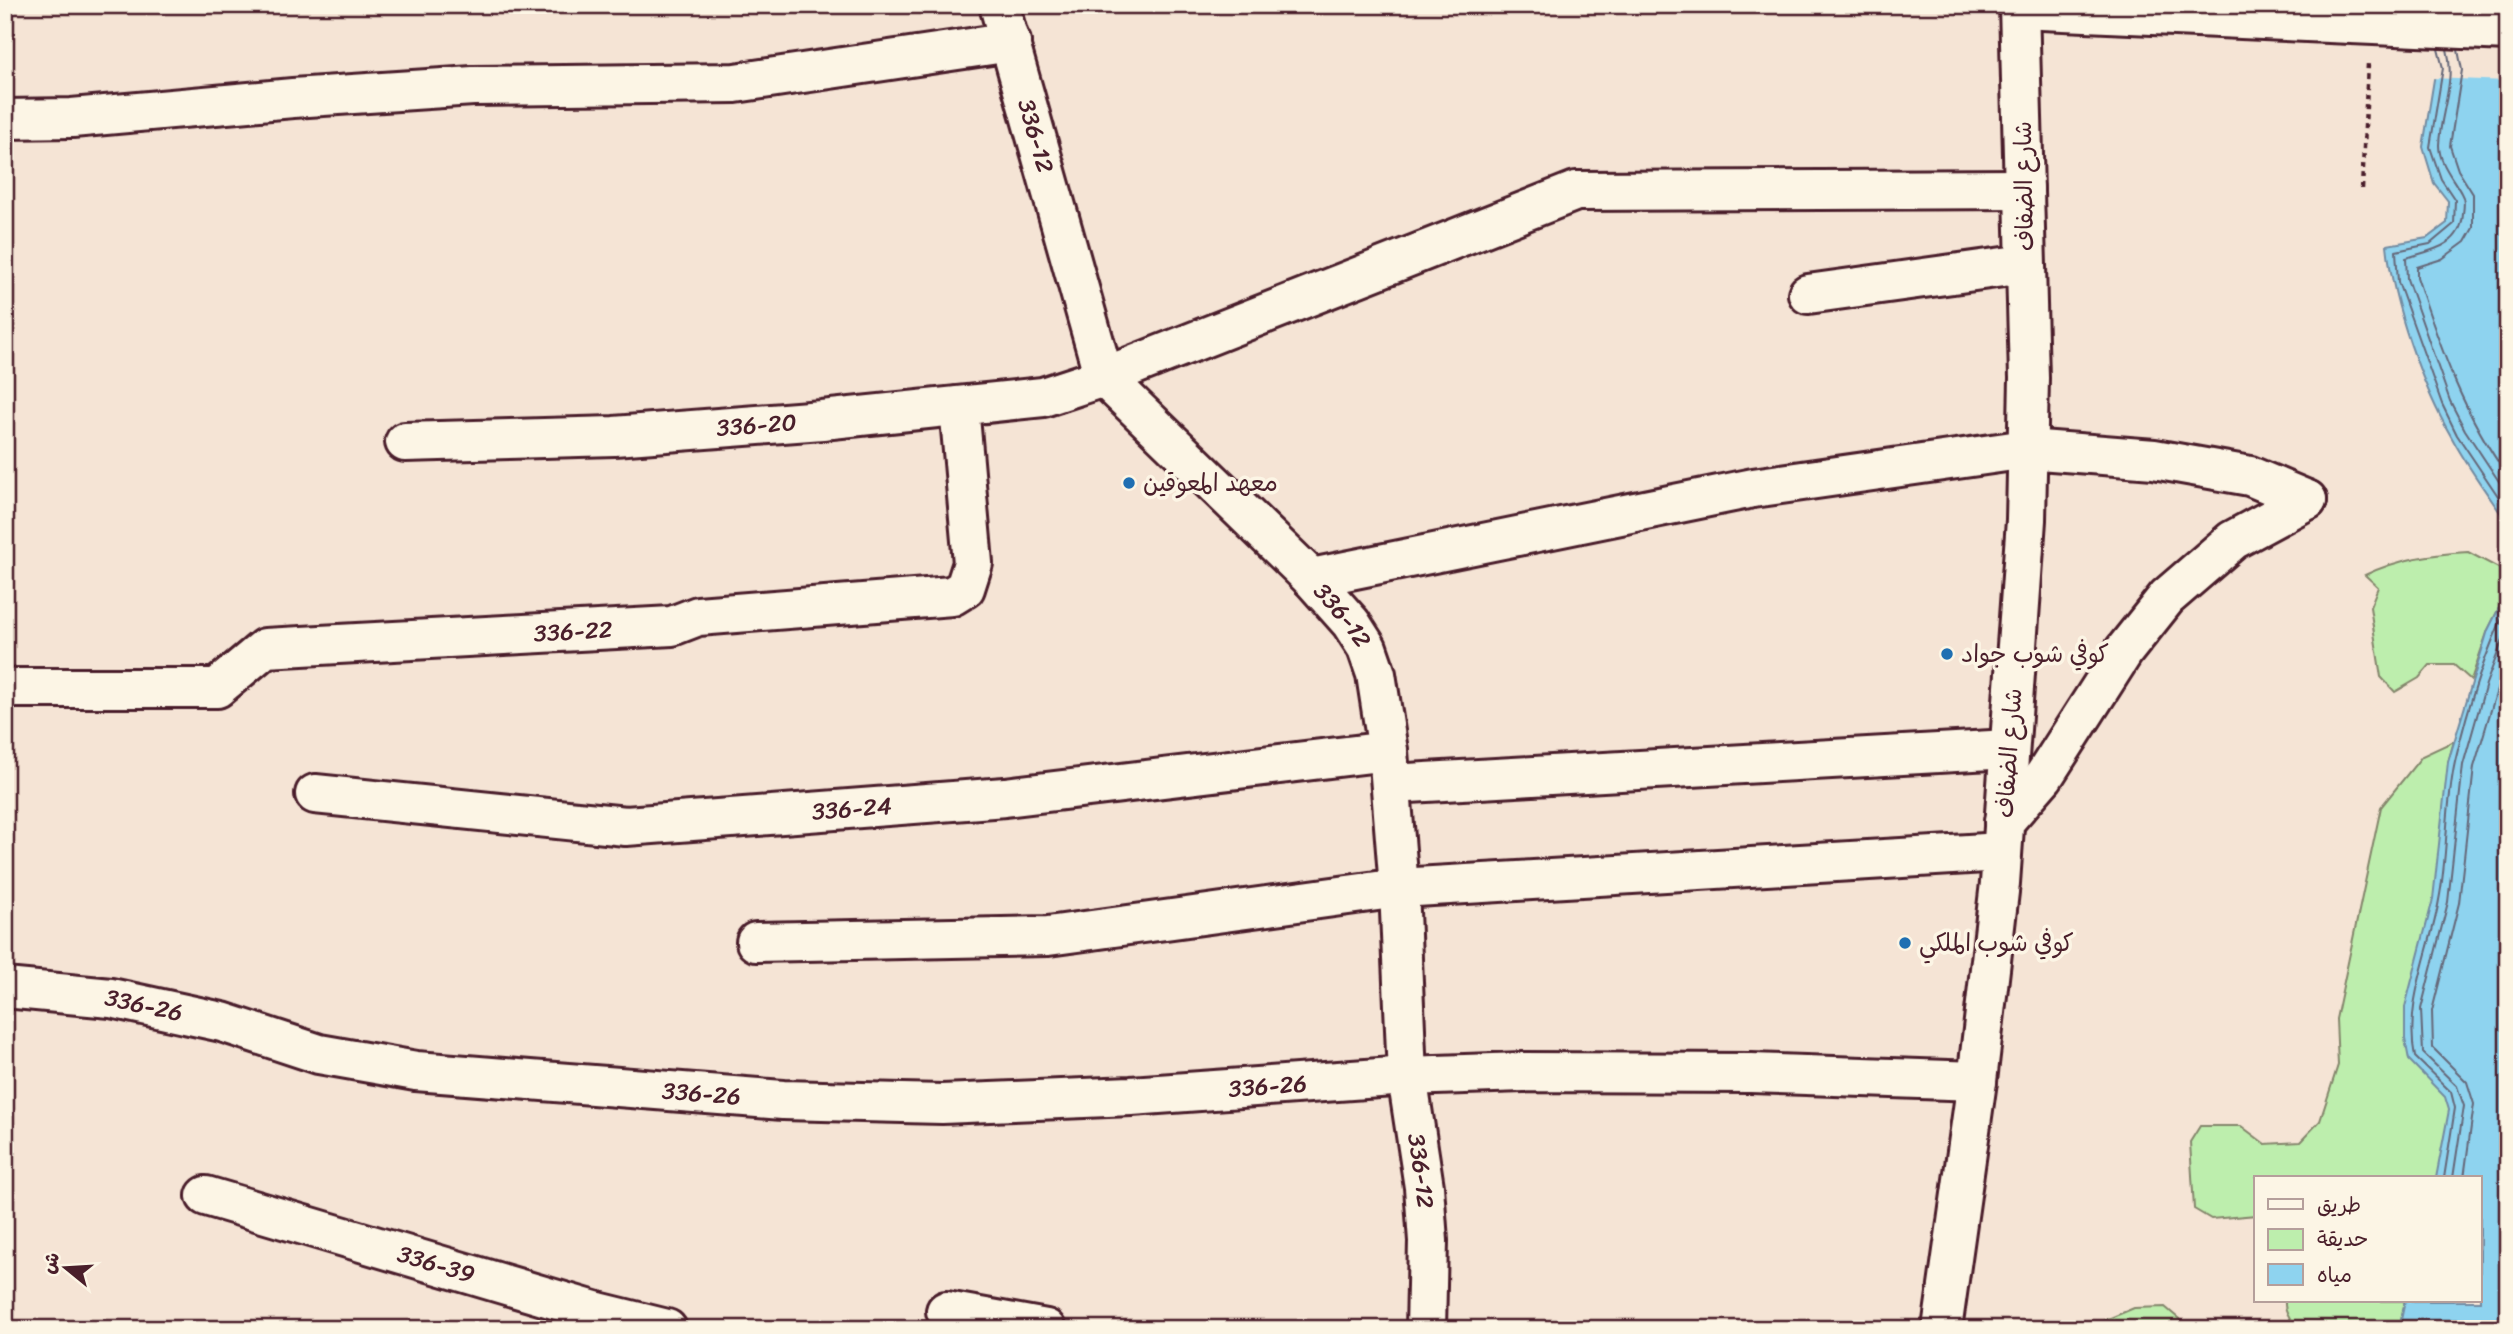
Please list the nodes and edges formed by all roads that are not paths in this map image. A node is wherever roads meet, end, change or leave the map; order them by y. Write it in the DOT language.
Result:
graph roads {
  1 [pos="999,5"];
  2 [pos="2019,7"];
  3 [pos="2508,31"];
  4 [pos="1011,42"];
  5 [pos="5,119"];
  6 [pos="2024,189"];
  7 [pos="2025,264"];
  8 [pos="1808,294"];
  9 [pos="1104,377"];
  10 [pos="959,406"];
  11 [pos="405,442"];
  12 [pos="2027,449"];
  13 [pos="1311,578"];
  14 [pos="5,688"];
  15 [pos="2009,749"];
  16 [pos="1389,768"];
  17 [pos="315,794"];
  18 [pos="2003,837"];
  19 [pos="1399,888"];
  20 [pos="756,942"];
  21 [pos="5,988"];
  22 [pos="1407,1076"];
  23 [pos="1977,1081"];
  24 [pos="206,1196"];
  25 [pos="946,1311"];
  26 [pos="667,1329"];
  27 [pos="1046,1329"];
  28 [pos="1426,1329"];
  29 [pos="1942,1329"];
  1 -- 4 [label="street, 336-12"];
  2 -- 3 [label="street"];
  2 -- 6 [label="street, شارع الضفاف"];
  4 -- 5 [label="street"];
  4 -- 9 [label="street, 336-12"];
  6 -- 7 [label="street, شارع الضفاف"];
  6 -- 9 [label="street, 336-20"];
  7 -- 8 [label="street"];
  7 -- 12 [label="street, شارع الضفاف"];
  9 -- 10 [label="street, 336-20"];
  9 -- 13 [label="street, 336-12"];
  10 -- 11 [label="street, 336-20"];
  10 -- 14 [label="street, 336-22"];
  12 -- 13 [label="street"];
  12 -- 15 [label="street, شارع الضفاف"];
  12 -- 18 [label="street"];
  13 -- 16 [label="street, 336-12"];
  15 -- 16 [label="street, 336-24"];
  15 -- 18 [label="street, شارع الضفاف"];
  16 -- 17 [label="street, 336-24"];
  16 -- 19 [label="street, 336-12"];
  18 -- 19 [label="street"];
  18 -- 23 [label="street, شارع الضفاف"];
  19 -- 20 [label="street"];
  19 -- 22 [label="street, 336-12"];
  21 -- 22 [label="street, 336-26"];
  22 -- 23 [label="street, 336-26"];
  22 -- 28 [label="street, 336-12"];
  23 -- 29 [label="street, شارع الضفاف"];
  24 -- 26 [label="street, 336-39"];
  25 -- 27 [label="street"];
}
